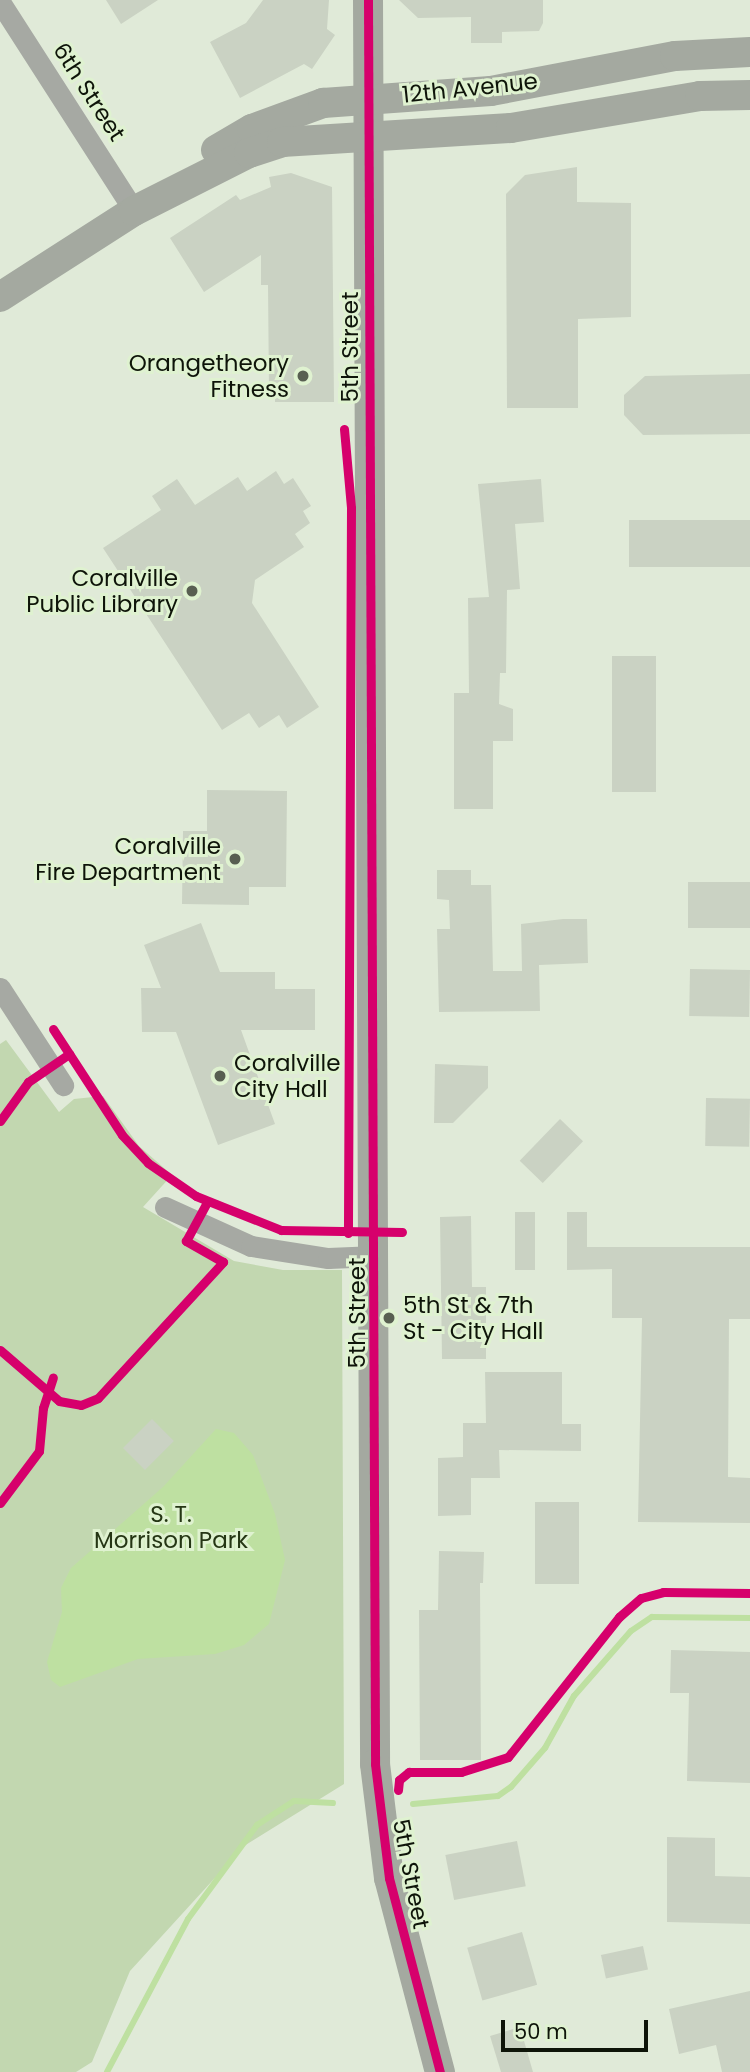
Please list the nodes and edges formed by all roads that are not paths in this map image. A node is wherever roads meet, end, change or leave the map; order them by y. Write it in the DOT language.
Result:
graph roads {
  1 [pos="368,0"];
  2 [pos="0,2"];
  3 [pos="750,52"];
  4 [pos="750,95"];
  5 [pos="367,99"];
  6 [pos="367,136"];
  7 [pos="134,211"];
  8 [pos="0,297"];
  9 [pos="0,988"];
  10 [pos="63,1085"];
  11 [pos="165,1207"];
  12 [pos="376,1256"];
  13 [pos="440,2072"];
  1 -- 5 [label="street, 5th Street"];
  2 -- 7 [label="street, 6th Street"];
  3 -- 5 [label="street, 12th Avenue"];
  4 -- 6 [label="street, 12th Avenue"];
  5 -- 6 [label="street, 5th Street"];
  5 -- 7 [label="street, 12th Avenue"];
  6 -- 7 [label="street, 12th Avenue"];
  6 -- 12 [label="street, 5th Street"];
  7 -- 8 [label="street, 12th Avenue"];
  9 -- 10 [label="street"];
  11 -- 12 [label="street"];
  12 -- 13 [label="street, 5th Street"];
}
